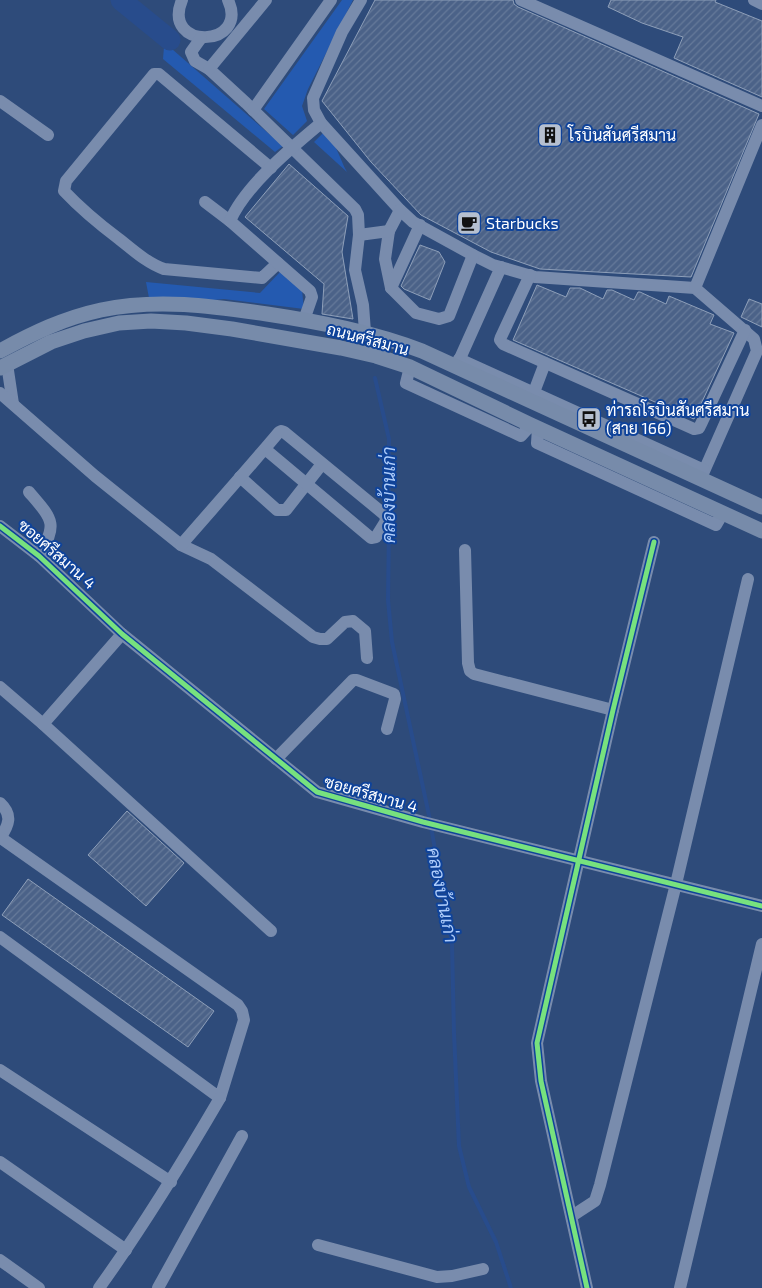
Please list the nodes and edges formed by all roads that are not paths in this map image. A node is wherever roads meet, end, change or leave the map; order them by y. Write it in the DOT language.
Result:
graph roads {
  1 [pos="182,0"];
  2 [pos="228,0"];
  3 [pos="266,0"];
  4 [pos="331,0"];
  5 [pos="362,0"];
  6 [pos="521,0"];
  7 [pos="754,0"];
  8 [pos="762,4"];
  9 [pos="201,38"];
  10 [pos="209,70"];
  11 [pos="0,101"];
  12 [pos="762,106"];
  13 [pos="253,110"];
  14 [pos="320,123"];
  15 [pos="762,125"];
  16 [pos="48,135"];
  17 [pos="293,147"];
  18 [pos="271,168"];
  19 [pos="205,202"];
  20 [pos="400,210"];
  21 [pos="230,221"];
  22 [pos="420,224"];
  23 [pos="389,231"];
  24 [pos="359,236"];
  25 [pos="473,255"];
  26 [pos="278,263"];
  27 [pos="501,267"];
  28 [pos="530,275"];
  29 [pos="391,288"];
  30 [pos="695,288"];
  31 [pos="304,320"];
  32 [pos="745,330"];
  33 [pos="365,332"];
  34 [pos="2,361"];
  35 [pos="458,363"];
  36 [pos="546,363"];
  37 [pos="534,392"];
  38 [pos="0,393"];
  39 [pos="13,404"];
  40 [pos="265,449"];
  41 [pos="322,464"];
  42 [pos="702,474"];
  43 [pos="240,477"];
  44 [pos="306,484"];
  45 [pos="29,492"];
  46 [pos="762,507"];
  47 [pos="0,526"];
  48 [pos="762,531"];
  49 [pos="654,542"];
  50 [pos="181,544"];
  51 [pos="465,550"];
  52 [pos="39,556"];
  53 [pos="748,579"];
  54 [pos="122,634"];
  55 [pos="367,658"];
  56 [pos="0,687"];
  57 [pos="613,710"];
  58 [pos="43,724"];
  59 [pos="387,729"];
  60 [pos="276,759"];
  61 [pos="0,803"];
  62 [pos="0,838"];
  63 [pos="579,860"];
  64 [pos="676,884"];
  65 [pos="762,906"];
  66 [pos="272,931"];
  67 [pos="0,937"];
  68 [pos="762,944"];
  69 [pos="0,1070"];
  70 [pos="220,1098"];
  71 [pos="242,1136"];
  72 [pos="0,1162"];
  73 [pos="171,1182"];
  74 [pos="572,1216"];
  75 [pos="318,1245"];
  76 [pos="126,1250"];
  77 [pos="0,1260"];
  78 [pos="483,1269"];
  79 [pos="437,1283"];
  80 [pos="39,1288"];
  81 [pos="99,1288"];
  82 [pos="158,1288"];
  83 [pos="587,1288"];
  84 [pos="680,1288"];
  1 -- 9 [label="street"];
  2 -- 9 [label="street"];
  3 -- 10 [label="street"];
  4 -- 13 [label="street"];
  5 -- 14 [label="street"];
  6 -- 12 [label="street"];
  7 -- 8 [label="street"];
  9 -- 10 [label="street"];
  10 -- 13 [label="street"];
  11 -- 16 [label="street"];
  13 -- 17 [label="street"];
  14 -- 17 [label="street"];
  14 -- 20 [label="street"];
  15 -- 30 [label="street"];
  17 -- 18 [label="street"];
  17 -- 24 [label="street"];
  18 -- 21 [label="street"];
  18 -- 26 [label="street"];
  19 -- 21 [label="street"];
  20 -- 22 [label="street"];
  20 -- 23 [label="street"];
  21 -- 26 [label="street"];
  22 -- 25 [label="street"];
  22 -- 29 [label="street"];
  23 -- 24 [label="street"];
  23 -- 29 [label="street"];
  24 -- 33 [label="street"];
  25 -- 27 [label="street"];
  25 -- 29 [label="street"];
  26 -- 31 [label="street"];
  27 -- 28 [label="street"];
  27 -- 35 [label="street"];
  28 -- 30 [label="street"];
  28 -- 36 [label="street"];
  30 -- 32 [label="street"];
  31 -- 33 [label="main road, ถนนศรีสมาน"];
  31 -- 34 [label="main road, ถนนศรีสมาน"];
  32 -- 36 [label="street"];
  32 -- 42 [label="street"];
  33 -- 35 [label="main road, ถนนศรีสมาน"];
  34 -- 39 [label="street"];
  34 -- 48 [label="main road, ถนนศรีสมาน"];
  35 -- 37 [label="street"];
  35 -- 42 [label="main road, ถนนศรีสมาน"];
  36 -- 37 [label="street"];
  37 -- 42 [label="street"];
  38 -- 39 [label="street"];
  39 -- 50 [label="street"];
  40 -- 41 [label="street"];
  40 -- 43 [label="street"];
  40 -- 44 [label="street"];
  41 -- 44 [label="street"];
  41 -- 44 [label="street"];
  42 -- 46 [label="main road, ถนนศรีสมาน"];
  43 -- 44 [label="street"];
  43 -- 50 [label="street"];
  45 -- 52 [label="street"];
  47 -- 52 [label="street, ซอยศรีสมาน 4"];
  49 -- 57 [label="street"];
  50 -- 55 [label="street"];
  51 -- 57 [label="street"];
  52 -- 54 [label="street, ซอยศรีสมาน 4"];
  53 -- 64 [label="street"];
  54 -- 58 [label="street"];
  54 -- 60 [label="street, ซอยศรีสมาน 4"];
  56 -- 58 [label="street"];
  57 -- 63 [label="street"];
  58 -- 66 [label="street"];
  59 -- 60 [label="street"];
  60 -- 63 [label="street, ซอยศรีสมาน 4"];
  61 -- 62 [label="street"];
  62 -- 70 [label="street"];
  63 -- 64 [label="street, ซอยศรีสมาน 4"];
  63 -- 74 [label="street"];
  64 -- 65 [label="street, ซอยศรีสมาน 4"];
  64 -- 74 [label="street"];
  67 -- 70 [label="street"];
  68 -- 84 [label="street"];
  69 -- 73 [label="street"];
  70 -- 73 [label="street"];
  71 -- 82 [label="street"];
  72 -- 76 [label="street"];
  73 -- 76 [label="street"];
  74 -- 83 [label="street"];
  75 -- 79 [label="street"];
  76 -- 81 [label="street"];
  77 -- 80 [label="street"];
  78 -- 79 [label="street"];
}
